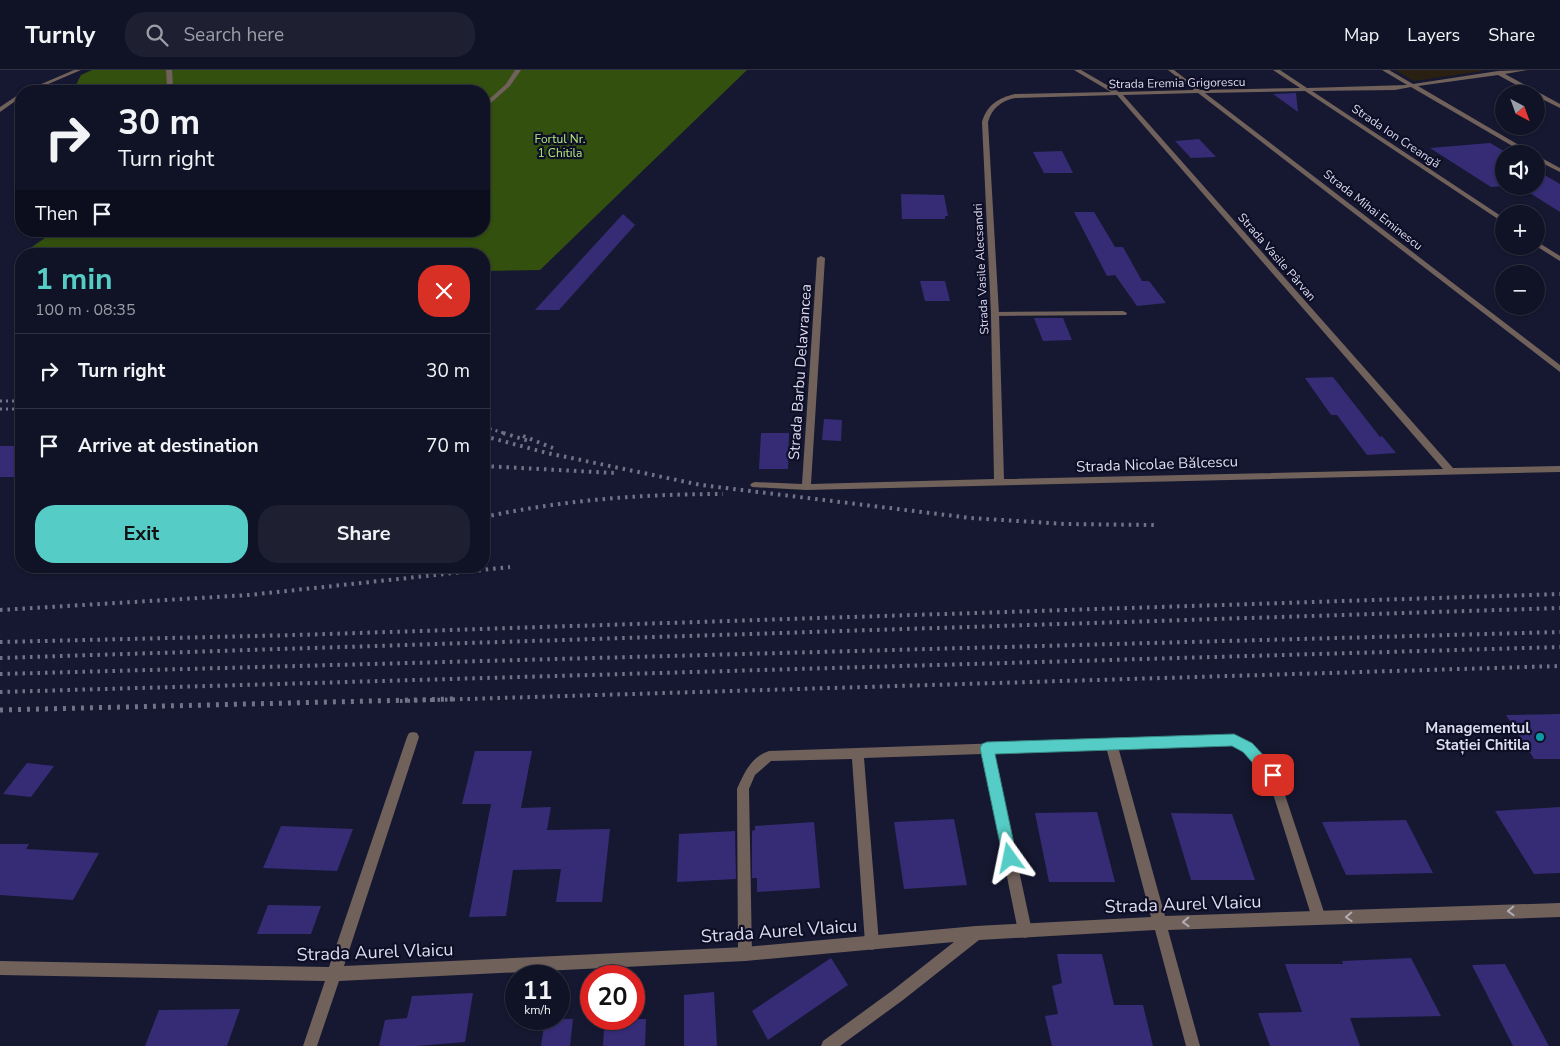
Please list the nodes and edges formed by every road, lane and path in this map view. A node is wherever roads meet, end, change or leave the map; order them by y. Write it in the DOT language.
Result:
graph roads {
  1 [pos="78,70"];
  2 [pos="169,70"];
  3 [pos="518,70"];
  4 [pos="1077,70"];
  5 [pos="1171,70"];
  6 [pos="1276,70"];
  7 [pos="1385,70"];
  8 [pos="1492,70"];
  9 [pos="1525,70"];
  10 [pos="1499,74"];
  11 [pos="42,85"];
  12 [pos="170,85"];
  13 [pos="1413,86"];
  14 [pos="1306,90"];
  15 [pos="1202,92"];
  16 [pos="1039,94"];
  17 [pos="1118,94"];
  18 [pos="15,99"];
  19 [pos="490,102"];
  20 [pos="1560,106"];
  21 [pos="0,110"];
  22 [pos="1515,145"];
  23 [pos="1545,162"];
  24 [pos="1560,170"];
  25 [pos="1495,215"];
  26 [pos="1545,249"];
  27 [pos="821,258"];
  28 [pos="1560,259"];
  29 [pos="1123,313"];
  30 [pos="995,314"];
  31 [pos="1560,369"];
  32 [pos="1560,469"];
  33 [pos="1450,470"];
  34 [pos="999,482"];
  35 [pos="756,485"];
  36 [pos="806,487"];
  37 [pos="413,737"];
  38 [pos="1111,743"];
  39 [pos="987,748"];
  40 [pos="858,753"];
  41 [pos="1560,910"];
  42 [pos="1320,918"];
  43 [pos="1160,923"];
  44 [pos="1025,931"];
  45 [pos="976,933"];
  46 [pos="872,943"];
  47 [pos="744,954"];
  48 [pos="0,968"];
  49 [pos="333,974"];
  50 [pos="310,1046"];
  51 [pos="828,1046"];
  52 [pos="1193,1046"];
  1 -- 11 [label="street"];
  2 -- 12 [label="street"];
  3 -- 19 [label="street"];
  4 -- 17 [label="street, Strada Vasile Pârvan"];
  5 -- 15 [label="street, Strada Mihai Eminescu"];
  6 -- 14 [label="street, Strada Ion Creangă"];
  7 -- 13 [label="street"];
  8 -- 10 [label="street"];
  9 -- 10 [label="street, Strada Eremia Grigorescu"];
  10 -- 13 [label="street, Strada Eremia Grigorescu"];
  10 -- 20 [label="street"];
  13 -- 14 [label="street, Strada Eremia Grigorescu"];
  13 -- 22 [label="street"];
  14 -- 15 [label="street, Strada Eremia Grigorescu"];
  14 -- 25 [label="street, Strada Ion Creangă"];
  15 -- 17 [label="street, Strada Eremia Grigorescu"];
  15 -- 31 [label="street, Strada Mihai Eminescu"];
  16 -- 17 [label="street, Strada Eremia Grigorescu"];
  16 -- 30 [label="street, Strada Vasile Alecsandri"];
  17 -- 33 [label="street, Strada Vasile Pârvan"];
  18 -- 21 [label="street"];
  23 -- 24 [label="street"];
  26 -- 28 [label="street"];
  27 -- 36 [label="street, Strada Barbu Delavrancea"];
  29 -- 30 [label="street"];
  30 -- 34 [label="street, Strada Vasile Alecsandri"];
  32 -- 33 [label="street, Strada Nicolae Bălcescu"];
  33 -- 34 [label="street, Strada Nicolae Bălcescu"];
  34 -- 36 [label="street, Strada Nicolae Bălcescu"];
  35 -- 36 [label="street, Strada Nicolae Bălcescu"];
  37 -- 49 [label="street"];
  38 -- 39 [label="street"];
  38 -- 42 [label="street"];
  38 -- 43 [label="street"];
  39 -- 40 [label="street"];
  39 -- 44 [label="street"];
  40 -- 46 [label="street"];
  40 -- 47 [label="street"];
  41 -- 42 [label="street, Strada Aurel Vlaicu, one-way"];
  42 -- 43 [label="street, Strada Aurel Vlaicu, one-way"];
  43 -- 44 [label="street, Strada Aurel Vlaicu"];
  43 -- 52 [label="street"];
  44 -- 45 [label="street, Strada Aurel Vlaicu"];
  45 -- 46 [label="street, Strada Aurel Vlaicu"];
  45 -- 51 [label="street"];
  46 -- 47 [label="street, Strada Aurel Vlaicu"];
  47 -- 49 [label="street, Strada Aurel Vlaicu"];
  48 -- 49 [label="street, Strada Aurel Vlaicu"];
  49 -- 50 [label="street"];
}
